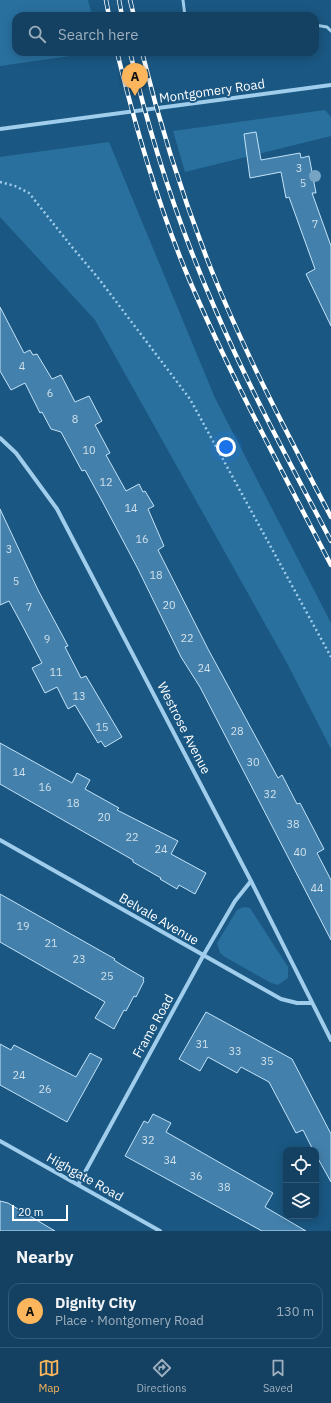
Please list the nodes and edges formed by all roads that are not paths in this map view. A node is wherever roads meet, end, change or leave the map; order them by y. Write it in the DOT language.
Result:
graph roads {
  1 [pos="183,0"];
  2 [pos="184,12"];
  3 [pos="319,26"];
  4 [pos="331,31"];
  5 [pos="331,85"];
  6 [pos="0,129"];
  7 [pos="0,438"];
  8 [pos="0,840"];
  9 [pos="252,881"];
  10 [pos="203,956"];
  11 [pos="312,1003"];
  12 [pos="331,1040"];
  13 [pos="0,1141"];
  14 [pos="78,1185"];
  15 [pos="160,1231"];
  1 -- 2 [label="lane"];
  3 -- 4 [label="lane"];
  5 -- 6 [label="street, Montgomery Road"];
  7 -- 9 [label="street, Westrose Avenue"];
  8 -- 10 [label="street, Belvale Avenue"];
  9 -- 10 [label="street, Frame Road"];
  9 -- 11 [label="street, Westrose Avenue"];
  10 -- 11 [label="street, Belvale Avenue"];
  10 -- 14 [label="street, Frame Road"];
  11 -- 12 [label="street, Westrose Avenue"];
  13 -- 14 [label="street, Highgate Road"];
  14 -- 15 [label="street, Highgate Road"];
}
